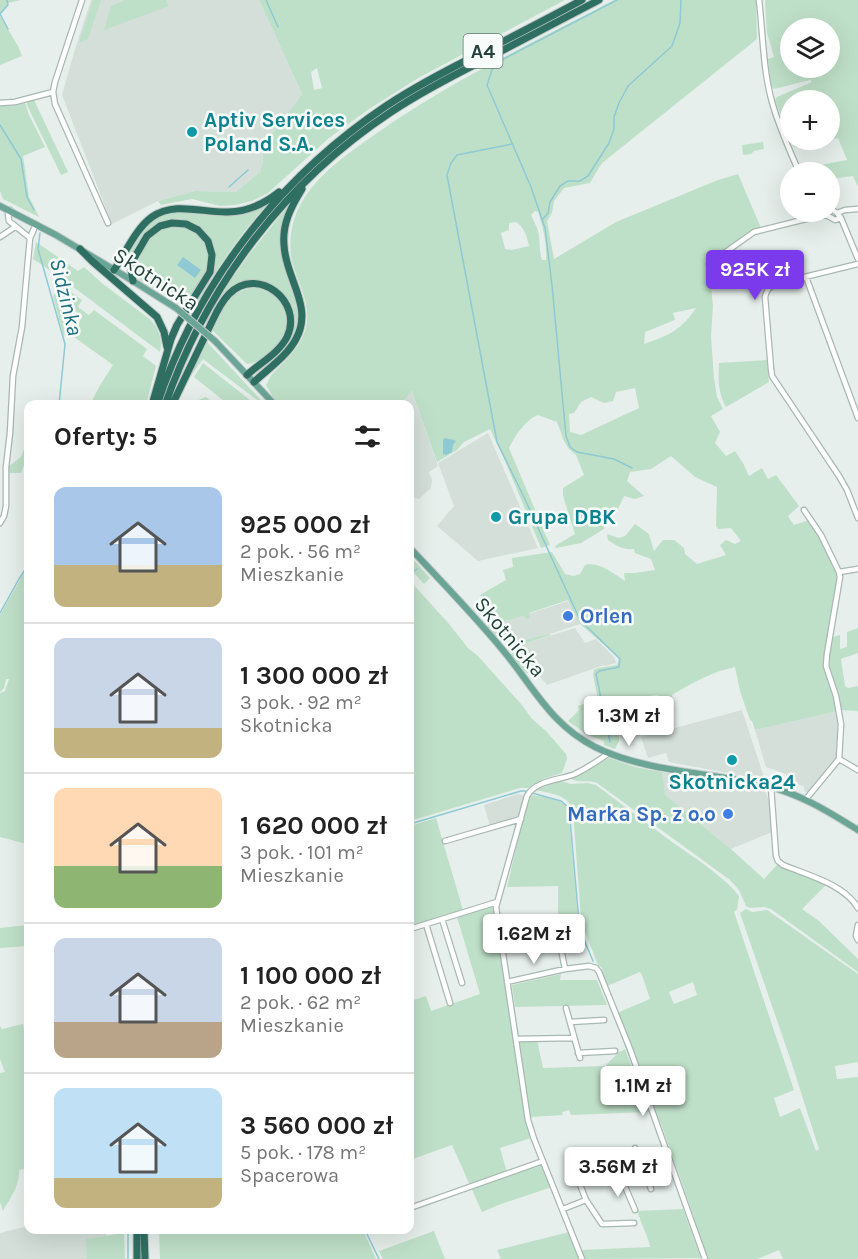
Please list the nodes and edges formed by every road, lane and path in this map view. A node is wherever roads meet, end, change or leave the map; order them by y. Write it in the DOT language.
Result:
graph roads {
  1 [pos="82,0"];
  2 [pos="582,0"];
  3 [pos="599,0"];
  4 [pos="759,0"];
  5 [pos="53,92"];
  6 [pos="0,103"];
  7 [pos="795,162"];
  8 [pos="310,176"];
  9 [pos="298,178"];
  10 [pos="0,206"];
  11 [pos="858,209"];
  12 [pos="10,210"];
  13 [pos="840,212"];
  14 [pos="841,218"];
  15 [pos="108,223"];
  16 [pos="36,224"];
  17 [pos="15,227"];
  18 [pos="0,237"];
  19 [pos="30,238"];
  20 [pos="80,249"];
  21 [pos="858,259"];
  22 [pos="709,264"];
  23 [pos="858,264"];
  24 [pos="114,270"];
  25 [pos="806,278"];
  26 [pos="133,280"];
  27 [pos="167,352"];
  28 [pos="247,375"];
  29 [pos="254,382"];
  30 [pos="156,400"];
  31 [pos="157,400"];
  32 [pos="167,400"];
  33 [pos="174,400"];
  34 [pos="270,400"];
  35 [pos="858,418"];
  36 [pos="804,510"];
  37 [pos="858,518"];
  38 [pos="0,523"];
  39 [pos="414,552"];
  40 [pos="858,569"];
  41 [pos="839,572"];
  42 [pos="609,753"];
  43 [pos="839,759"];
  44 [pos="858,770"];
  45 [pos="771,787"];
  46 [pos="806,800"];
  47 [pos="521,819"];
  48 [pos="858,830"];
  49 [pos="445,841"];
  50 [pos="497,902"];
  51 [pos="858,908"];
  52 [pos="442,919"];
  53 [pos="498,921"];
  54 [pos="426,924"];
  55 [pos="858,925"];
  56 [pos="414,928"];
  57 [pos="858,940"];
  58 [pos="564,969"];
  59 [pos="507,982"];
  60 [pos="462,983"];
  61 [pos="450,1003"];
  62 [pos="566,1008"];
  63 [pos="604,1020"];
  64 [pos="570,1022"];
  65 [pos="574,1038"];
  66 [pos="516,1039"];
  67 [pos="615,1051"];
  68 [pos="635,1148"];
  69 [pos="543,1161"];
  70 [pos="615,1163"];
  71 [pos="645,1175"];
  72 [pos="621,1177"];
  73 [pos="651,1189"];
  74 [pos="586,1200"];
  75 [pos="414,1207"];
  76 [pos="563,1209"];
  77 [pos="635,1210"];
  78 [pos="634,1223"];
  79 [pos="137,1234"];
  80 [pos="144,1234"];
  81 [pos="704,1258"];
  82 [pos="137,1259"];
  83 [pos="145,1259"];
  84 [pos="582,1259"];
  1 -- 5 [label="street"];
  2 -- 9 [label="highway, A4"];
  3 -- 8 [label="highway, A4"];
  4 -- 7 [label="street"];
  5 -- 6 [label="street"];
  5 -- 15 [label="street"];
  8 -- 29 [label="highway"];
  8 -- 32 [label="highway, A4"];
  9 -- 24 [label="highway"];
  9 -- 31 [label="highway, A4"];
  10 -- 12 [label="main road, Skotnicka"];
  11 -- 13 [label="street"];
  12 -- 16 [label="main road, Skotnicka"];
  12 -- 17 [label="street"];
  14 -- 21 [label="street"];
  14 -- 22 [label="street"];
  16 -- 19 [label="street"];
  16 -- 20 [label="main road, Skotnicka"];
  17 -- 18 [label="street"];
  17 -- 19 [label="street"];
  19 -- 38 [label="street"];
  20 -- 24 [label="main road, Skotnicka"];
  20 -- 27 [label="highway"];
  23 -- 25 [label="street"];
  24 -- 26 [label="main road, Skotnicka"];
  25 -- 35 [label="street"];
  25 -- 37 [label="street"];
  26 -- 27 [label="highway"];
  26 -- 28 [label="main road, Skotnicka, bridge"];
  27 -- 30 [label="highway"];
  28 -- 29 [label="main road, Skotnicka"];
  28 -- 33 [label="highway"];
  29 -- 34 [label="main road, Skotnicka"];
  36 -- 41 [label="street"];
  39 -- 42 [label="main road, Skotnicka"];
  40 -- 41 [label="street"];
  41 -- 43 [label="street"];
  42 -- 45 [label="main road, Skotnicka"];
  42 -- 47 [label="street"];
  43 -- 44 [label="street"];
  43 -- 46 [label="street"];
  45 -- 46 [label="main road, Skotnicka"];
  45 -- 51 [label="street"];
  46 -- 48 [label="main road, Skotnicka"];
  47 -- 49 [label="street"];
  47 -- 50 [label="street"];
  50 -- 52 [label="street"];
  50 -- 53 [label="street"];
  52 -- 54 [label="street"];
  52 -- 60 [label="street"];
  53 -- 58 [label="street"];
  53 -- 59 [label="street"];
  54 -- 56 [label="street"];
  54 -- 61 [label="street"];
  55 -- 57 [label="street"];
  58 -- 59 [label="street"];
  58 -- 81 [label="street"];
  59 -- 66 [label="street"];
  62 -- 64 [label="street"];
  63 -- 64 [label="street"];
  64 -- 65 [label="street"];
  65 -- 66 [label="street"];
  65 -- 67 [label="street"];
  66 -- 69 [label="street"];
  68 -- 71 [label="street"];
  69 -- 75 [label="street"];
  69 -- 76 [label="street"];
  70 -- 72 [label="street"];
  71 -- 72 [label="street"];
  71 -- 73 [label="street"];
  72 -- 74 [label="street"];
  72 -- 77 [label="street"];
  74 -- 76 [label="street"];
  74 -- 78 [label="street"];
  76 -- 84 [label="street"];
  79 -- 82 [label="highway"];
  80 -- 83 [label="highway"];
}
